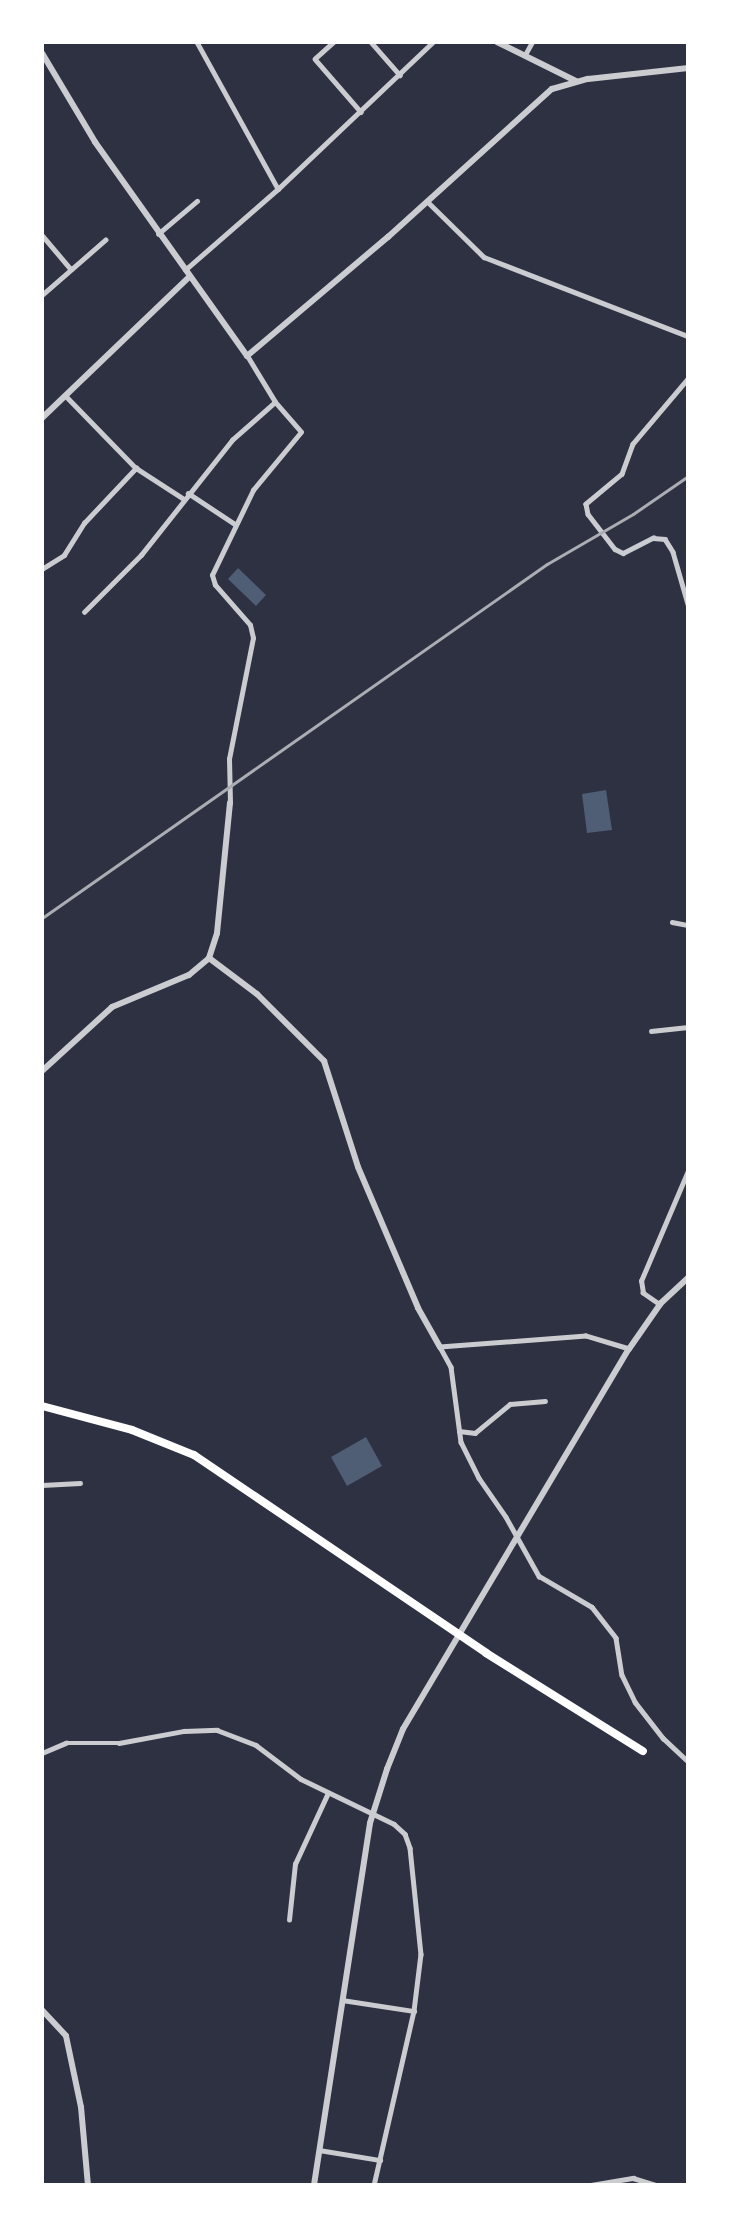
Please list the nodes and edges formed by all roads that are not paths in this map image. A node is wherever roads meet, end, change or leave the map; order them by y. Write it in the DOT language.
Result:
graph roads {
  1 [pos="197,42"];
  2 [pos="334,42"];
  3 [pos="370,42"];
  4 [pos="433,42"];
  5 [pos="497,42"];
  6 [pos="532,42"];
  7 [pos="42,53"];
  8 [pos="526,54"];
  9 [pos="688,68"];
  10 [pos="400,75"];
  11 [pos="576,81"];
  12 [pos="361,112"];
  13 [pos="278,189"];
  14 [pos="197,201"];
  15 [pos="428,201"];
  16 [pos="158,234"];
  17 [pos="42,235"];
  18 [pos="105,240"];
  19 [pos="70,268"];
  20 [pos="185,270"];
  21 [pos="189,277"];
  22 [pos="42,295"];
  23 [pos="688,336"];
  24 [pos="248,356"];
  25 [pos="688,379"];
  26 [pos="65,395"];
  27 [pos="275,402"];
  28 [pos="42,417"];
  29 [pos="136,468"];
  30 [pos="188,493"];
  31 [pos="184,499"];
  32 [pos="235,524"];
  33 [pos="42,569"];
  34 [pos="688,604"];
  35 [pos="84,612"];
  36 [pos="230,803"];
  37 [pos="672,922"];
  38 [pos="688,925"];
  39 [pos="209,958"];
  40 [pos="688,1027"];
  41 [pos="651,1031"];
  42 [pos="42,1071"];
  43 [pos="688,1172"];
  44 [pos="688,1278"];
  45 [pos="660,1305"];
  46 [pos="440,1347"];
  47 [pos="629,1349"];
  48 [pos="545,1401"];
  49 [pos="42,1406"];
  50 [pos="459,1431"];
  51 [pos="80,1483"];
  52 [pos="42,1485"];
  53 [pos="458,1634"];
  54 [pos="643,1751"];
  55 [pos="42,1754"];
  56 [pos="688,1761"];
  57 [pos="328,1793"];
  58 [pos="372,1814"];
  59 [pos="289,1920"];
  60 [pos="342,2000"];
  61 [pos="42,2010"];
  62 [pos="414,2011"];
  63 [pos="319,2150"];
  64 [pos="380,2160"];
  65 [pos="607,2183"];
  66 [pos="88,2185"];
  67 [pos="314,2185"];
  68 [pos="374,2185"];
  69 [pos="591,2185"];
  70 [pos="656,2185"];
  1 -- 13 [label="street"];
  2 -- 12 [label="street"];
  3 -- 10 [label="street"];
  4 -- 10 [label="street"];
  5 -- 8 [label="street"];
  6 -- 8 [label="street"];
  7 -- 16 [label="street"];
  8 -- 11 [label="street"];
  9 -- 11 [label="street"];
  10 -- 12 [label="street"];
  11 -- 15 [label="street"];
  12 -- 13 [label="street"];
  13 -- 20 [label="street"];
  14 -- 16 [label="street"];
  15 -- 23 [label="street"];
  15 -- 24 [label="street"];
  16 -- 20 [label="street"];
  17 -- 19 [label="street"];
  18 -- 19 [label="street"];
  19 -- 22 [label="street"];
  20 -- 21 [label="street"];
  21 -- 24 [label="street"];
  21 -- 26 [label="street"];
  24 -- 27 [label="street"];
  25 -- 34 [label="street"];
  26 -- 28 [label="street"];
  26 -- 29 [label="street"];
  27 -- 30 [label="street"];
  27 -- 32 [label="street"];
  29 -- 31 [label="street"];
  29 -- 33 [label="street"];
  30 -- 31 [label="street"];
  30 -- 32 [label="street"];
  31 -- 35 [label="street"];
  32 -- 36 [label="street"];
  36 -- 39 [label="street"];
  37 -- 38 [label="street"];
  39 -- 42 [label="street"];
  39 -- 46 [label="street"];
  40 -- 41 [label="street"];
  43 -- 45 [label="street"];
  44 -- 45 [label="street"];
  45 -- 47 [label="street"];
  46 -- 47 [label="street"];
  46 -- 50 [label="street"];
  47 -- 53 [label="street"];
  48 -- 50 [label="street"];
  49 -- 53 [label="main road"];
  50 -- 56 [label="street"];
  51 -- 52 [label="street"];
  53 -- 54 [label="main road"];
  53 -- 58 [label="street"];
  55 -- 57 [label="street"];
  57 -- 58 [label="street"];
  57 -- 59 [label="street"];
  58 -- 60 [label="street"];
  58 -- 62 [label="street"];
  60 -- 62 [label="street"];
  60 -- 63 [label="street"];
  61 -- 66 [label="street"];
  62 -- 64 [label="street"];
  63 -- 64 [label="street"];
  63 -- 67 [label="street"];
  64 -- 68 [label="street"];
  65 -- 69 [label="street"];
  65 -- 70 [label="street"];
}
